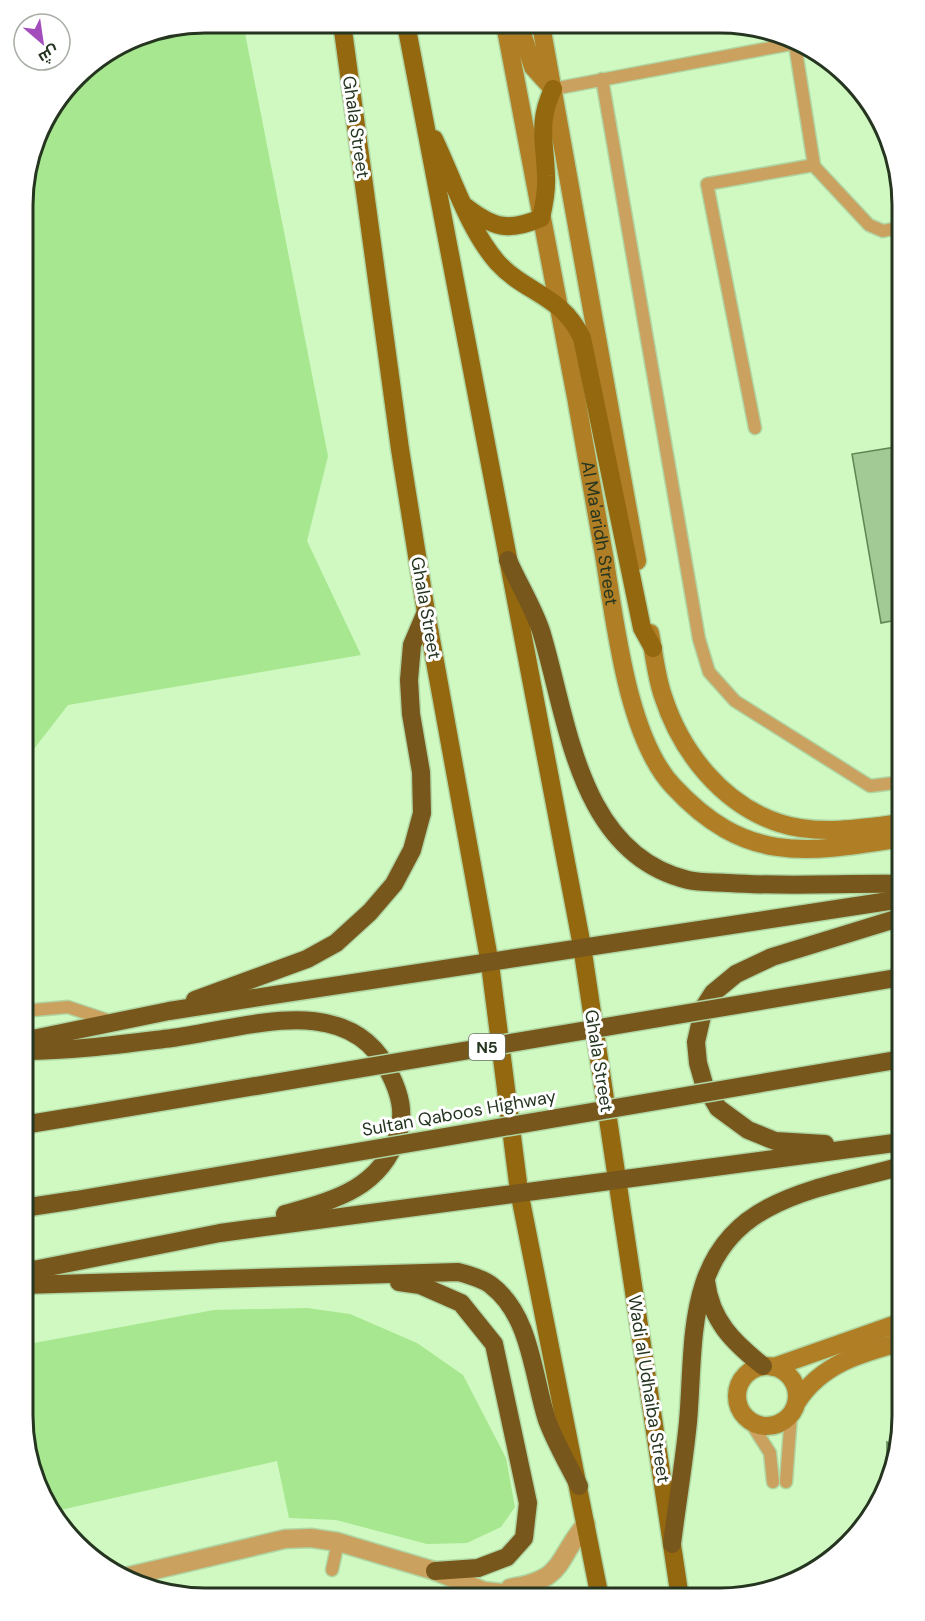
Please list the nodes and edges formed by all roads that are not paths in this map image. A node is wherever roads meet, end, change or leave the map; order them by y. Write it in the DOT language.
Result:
graph roads {
  1 [pos="343,33"];
  2 [pos="408,33"];
  3 [pos="507,33"];
  4 [pos="522,33"];
  5 [pos="542,33"];
  6 [pos="784,46"];
  7 [pos="794,50"];
  8 [pos="602,79"];
  9 [pos="553,89"];
  10 [pos="423,114"];
  11 [pos="813,165"];
  12 [pos="466,207"];
  13 [pos="541,218"];
  14 [pos="892,229"];
  15 [pos="559,306"];
  16 [pos="755,428"];
  17 [pos="508,561"];
  18 [pos="426,612"];
  19 [pos="653,648"];
  20 [pos="892,783"];
  21 [pos="892,825"];
  22 [pos="892,840"];
  23 [pos="892,884"];
  24 [pos="892,900"];
  25 [pos="892,920"];
  26 [pos="582,946"];
  27 [pos="490,964"];
  28 [pos="892,979"];
  29 [pos="33,1010"];
  30 [pos="170,1011"];
  31 [pos="111,1022"];
  32 [pos="33,1039"];
  33 [pos="33,1051"];
  34 [pos="892,1061"];
  35 [pos="33,1123"];
  36 [pos="892,1144"];
  37 [pos="869,1147"];
  38 [pos="892,1169"];
  39 [pos="618,1180"];
  40 [pos="519,1191"];
  41 [pos="33,1206"];
  42 [pos="220,1233"];
  43 [pos="33,1270"];
  44 [pos="350,1275"];
  45 [pos="706,1278"];
  46 [pos="33,1285"];
  47 [pos="892,1325"];
  48 [pos="892,1345"];
  49 [pos="768,1367"];
  50 [pos="794,1408"];
  51 [pos="751,1422"];
  52 [pos="773,1482"];
  53 [pos="786,1482"];
  54 [pos="579,1486"];
  55 [pos="586,1524"];
  56 [pos="338,1542"];
  57 [pos="672,1544"];
  58 [pos="332,1570"];
  59 [pos="435,1571"];
  60 [pos="138,1574"];
  61 [pos="475,1588"];
  62 [pos="507,1588"];
  63 [pos="598,1588"];
  64 [pos="679,1588"];
  1 -- 18 [label="main road, Ghala Street"];
  2 -- 10 [label="main road, Ghala Street"];
  3 -- 13 [label="main road, Al Ma'aridh Street"];
  4 -- 9 [label="main road"];
  5 -- 9 [label="main road, Al Ma'aridh Street"];
  6 -- 8 [label="lane"];
  7 -- 11 [label="lane"];
  8 -- 9 [label="lane"];
  8 -- 20 [label="lane"];
  9 -- 13 [label="main road"];
  9 -- 19 [label="main road, Al Ma'aridh Street"];
  10 -- 12 [label="main road"];
  10 -- 17 [label="main road, Ghala Street"];
  11 -- 14 [label="lane"];
  11 -- 16 [label="lane"];
  12 -- 13 [label="main road"];
  12 -- 15 [label="main road"];
  13 -- 15 [label="main road, Al Ma'aridh Street"];
  15 -- 19 [label="main road"];
  15 -- 22 [label="main road, Al Ma'aridh Street"];
  17 -- 23 [label="highway"];
  17 -- 26 [label="main road, Ghala Street"];
  18 -- 27 [label="main road, Ghala Street"];
  18 -- 30 [label="highway"];
  19 -- 21 [label="main road, Al Ma'aridh Street"];
  24 -- 26 [label="highway"];
  25 -- 37 [label="highway"];
  26 -- 27 [label="highway"];
  26 -- 39 [label="main road, Ghala Street"];
  27 -- 30 [label="highway"];
  27 -- 40 [label="main road, Ghala Street"];
  28 -- 35 [label="highway, N5, bridge"];
  29 -- 31 [label="lane"];
  30 -- 31 [label="highway"];
  31 -- 32 [label="highway"];
  33 -- 42 [label="highway"];
  34 -- 41 [label="highway, Sultan Qaboos Highway, bridge"];
  36 -- 37 [label="highway"];
  37 -- 39 [label="highway"];
  38 -- 45 [label="highway"];
  39 -- 40 [label="highway"];
  39 -- 57 [label="main road, Wadi al Udhaiba Street"];
  40 -- 42 [label="highway"];
  40 -- 54 [label="main road"];
  42 -- 43 [label="highway"];
  44 -- 46 [label="highway"];
  44 -- 54 [label="highway"];
  44 -- 59 [label="highway"];
  45 -- 49 [label="highway"];
  45 -- 57 [label="highway"];
  47 -- 49 [label="main road"];
  48 -- 50 [label="main road"];
  49 -- 50 [label="main road"];
  49 -- 51 [label="main road"];
  50 -- 51 [label="main road"];
  50 -- 53 [label="lane"];
  51 -- 52 [label="lane"];
  54 -- 55 [label="main road"];
  55 -- 62 [label="street"];
  55 -- 63 [label="main road"];
  56 -- 58 [label="lane"];
  56 -- 59 [label="street"];
  56 -- 60 [label="street"];
  57 -- 64 [label="main road, Wadi al Udhaiba Street"];
  59 -- 61 [label="street"];
}
